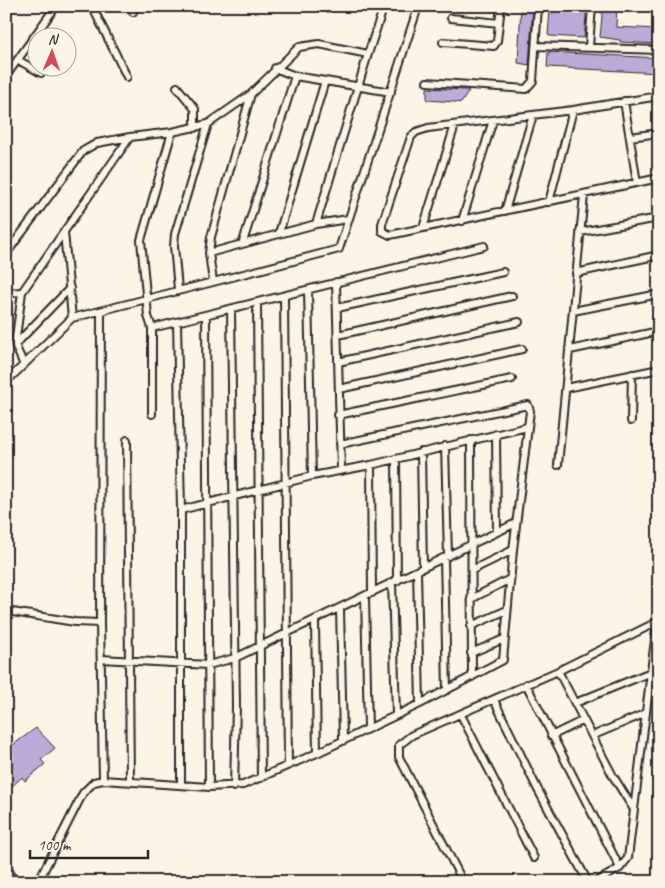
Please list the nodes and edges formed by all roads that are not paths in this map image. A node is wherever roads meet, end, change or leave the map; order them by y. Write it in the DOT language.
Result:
graph roads {
  1 [pos="56,6"];
  2 [pos="92,6"];
  3 [pos="501,6"];
  4 [pos="538,6"];
  5 [pos="592,6"];
  6 [pos="417,10"];
  7 [pos="382,12"];
  8 [pos="451,18"];
  9 [pos="499,23"];
  10 [pos="443,42"];
  11 [pos="536,46"];
  12 [pos="589,47"];
  13 [pos="659,50"];
  14 [pos="368,54"];
  15 [pos="18,60"];
  16 [pos="28,66"];
  17 [pos="275,68"];
  18 [pos="6,76"];
  19 [pos="295,76"];
  20 [pos="127,77"];
  21 [pos="325,81"];
  22 [pos="427,82"];
  23 [pos="357,86"];
  24 [pos="177,87"];
  25 [pos="391,92"];
  26 [pos="251,94"];
  27 [pos="659,96"];
  28 [pos="624,101"];
  29 [pos="573,110"];
  30 [pos="533,115"];
  31 [pos="493,120"];
  32 [pos="208,124"];
  33 [pos="455,125"];
  34 [pos="195,128"];
  35 [pos="172,132"];
  36 [pos="659,133"];
  37 [pos="130,137"];
  38 [pos="630,137"];
  39 [pos="659,178"];
  40 [pos="637,183"];
  41 [pos="584,195"];
  42 [pos="549,202"];
  43 [pos="505,212"];
  44 [pos="659,218"];
  45 [pos="348,219"];
  46 [pos="462,221"];
  47 [pos="316,224"];
  48 [pos="423,228"];
  49 [pos="64,232"];
  50 [pos="580,232"];
  51 [pos="279,233"];
  52 [pos="243,242"];
  53 [pos="484,246"];
  54 [pos="209,253"];
  55 [pos="6,254"];
  56 [pos="659,255"];
  57 [pos="503,272"];
  58 [pos="576,273"];
  59 [pos="213,282"];
  60 [pos="336,282"];
  61 [pos="70,288"];
  62 [pos="178,290"];
  63 [pos="308,290"];
  64 [pos="22,292"];
  65 [pos="6,293"];
  66 [pos="659,294"];
  67 [pos="284,296"];
  68 [pos="512,296"];
  69 [pos="147,298"];
  70 [pos="257,303"];
  71 [pos="231,308"];
  72 [pos="337,308"];
  73 [pos="573,311"];
  74 [pos="102,312"];
  75 [pos="206,315"];
  76 [pos="72,318"];
  77 [pos="519,322"];
  78 [pos="178,323"];
  79 [pos="152,328"];
  80 [pos="659,331"];
  81 [pos="338,335"];
  82 [pos="15,345"];
  83 [pos="522,349"];
  84 [pos="570,350"];
  85 [pos="338,362"];
  86 [pos="24,365"];
  87 [pos="659,369"];
  88 [pos="632,374"];
  89 [pos="512,379"];
  90 [pos="6,382"];
  91 [pos="566,388"];
  92 [pos="339,389"];
  93 [pos="152,414"];
  94 [pos="338,416"];
  95 [pos="631,422"];
  96 [pos="527,427"];
  97 [pos="496,434"];
  98 [pos="127,440"];
  99 [pos="472,440"];
  100 [pos="340,444"];
  101 [pos="444,446"];
  102 [pos="421,452"];
  103 [pos="396,458"];
  104 [pos="371,464"];
  105 [pos="558,465"];
  106 [pos="341,470"];
  107 [pos="312,476"];
  108 [pos="284,483"];
  109 [pos="259,489"];
  110 [pos="233,496"];
  111 [pos="207,504"];
  112 [pos="181,510"];
  113 [pos="516,523"];
  114 [pos="497,531"];
  115 [pos="472,544"];
  116 [pos="513,550"];
  117 [pos="446,557"];
  118 [pos="420,569"];
  119 [pos="472,570"];
  120 [pos="510,579"];
  121 [pos="394,582"];
  122 [pos="372,593"];
  123 [pos="365,597"];
  124 [pos="471,599"];
  125 [pos="340,609"];
  126 [pos="507,610"];
  127 [pos="6,611"];
  128 [pos="315,621"];
  129 [pos="658,622"];
  130 [pos="100,623"];
  131 [pos="471,626"];
  132 [pos="288,633"];
  133 [pos="504,639"];
  134 [pos="260,645"];
  135 [pos="471,653"];
  136 [pos="235,658"];
  137 [pos="101,659"];
  138 [pos="129,662"];
  139 [pos="182,664"];
  140 [pos="208,665"];
  141 [pos="558,671"];
  142 [pos="651,672"];
  143 [pos="472,678"];
  144 [pos="526,684"];
  145 [pos="447,690"];
  146 [pos="494,700"];
  147 [pos="575,703"];
  148 [pos="420,704"];
  149 [pos="646,713"];
  150 [pos="396,714"];
  151 [pos="461,714"];
  152 [pos="584,720"];
  153 [pos="368,728"];
  154 [pos="551,736"];
  155 [pos="592,736"];
  156 [pos="343,739"];
  157 [pos="317,753"];
  158 [pos="288,765"];
  159 [pos="261,778"];
  160 [pos="103,780"];
  161 [pos="130,781"];
  162 [pos="181,785"];
  163 [pos="209,787"];
  164 [pos="234,787"];
  165 [pos="633,808"];
  166 [pos="534,858"];
  167 [pos="6,864"];
  168 [pos="620,868"];
  169 [pos="14,882"];
  170 [pos="38,882"];
  171 [pos="463,882"];
  172 [pos="588,882"];
  173 [pos="596,882"];
  1 -- 15 [label="street"];
  2 -- 20 [label="street"];
  3 -- 9 [label="street"];
  4 -- 11 [label="street"];
  5 -- 12 [label="street"];
  6 -- 25 [label="street"];
  7 -- 14 [label="street"];
  8 -- 9 [label="street"];
  9 -- 10 [label="street"];
  11 -- 12 [label="street"];
  11 -- 22 [label="street"];
  12 -- 13 [label="street"];
  14 -- 17 [label="street"];
  14 -- 23 [label="street"];
  15 -- 16 [label="street"];
  15 -- 18 [label="street"];
  17 -- 19 [label="street"];
  17 -- 26 [label="street"];
  19 -- 21 [label="street"];
  19 -- 52 [label="street"];
  21 -- 23 [label="street"];
  21 -- 51 [label="street"];
  23 -- 25 [label="street"];
  23 -- 47 [label="street"];
  24 -- 34 [label="street"];
  25 -- 45 [label="street"];
  26 -- 32 [label="street"];
  26 -- 54 [label="street"];
  27 -- 28 [label="street"];
  28 -- 29 [label="street"];
  28 -- 38 [label="street"];
  29 -- 30 [label="street"];
  29 -- 42 [label="street"];
  30 -- 31 [label="street"];
  30 -- 43 [label="street"];
  31 -- 33 [label="street"];
  31 -- 46 [label="street"];
  32 -- 34 [label="street"];
  32 -- 62 [label="street"];
  33 -- 48 [label="street"];
  33 -- 48 [label="street"];
  34 -- 35 [label="street"];
  35 -- 37 [label="street"];
  35 -- 69 [label="street"];
  36 -- 38 [label="street"];
  37 -- 49 [label="street"];
  37 -- 55 [label="street"];
  38 -- 40 [label="street"];
  39 -- 40 [label="street"];
  40 -- 41 [label="street"];
  41 -- 42 [label="street"];
  41 -- 50 [label="street"];
  42 -- 43 [label="street"];
  43 -- 46 [label="street"];
  44 -- 50 [label="street"];
  45 -- 47 [label="street"];
  45 -- 59 [label="street"];
  46 -- 48 [label="street"];
  47 -- 51 [label="street"];
  49 -- 61 [label="street"];
  49 -- 64 [label="street"];
  50 -- 58 [label="street"];
  51 -- 52 [label="street"];
  52 -- 54 [label="street"];
  53 -- 60 [label="street"];
  54 -- 59 [label="street"];
  56 -- 58 [label="street"];
  57 -- 72 [label="street"];
  58 -- 73 [label="street"];
  59 -- 62 [label="street"];
  60 -- 63 [label="street"];
  60 -- 72 [label="street"];
  61 -- 76 [label="street"];
  61 -- 82 [label="street"];
  62 -- 69 [label="street"];
  63 -- 67 [label="street"];
  63 -- 107 [label="street"];
  64 -- 65 [label="street"];
  64 -- 82 [label="street"];
  66 -- 73 [label="street"];
  67 -- 70 [label="street"];
  67 -- 108 [label="street"];
  68 -- 81 [label="street"];
  69 -- 74 [label="street"];
  69 -- 79 [label="street"];
  70 -- 71 [label="street"];
  70 -- 109 [label="street"];
  71 -- 75 [label="street"];
  71 -- 110 [label="street"];
  72 -- 81 [label="street"];
  73 -- 84 [label="street"];
  74 -- 76 [label="street"];
  74 -- 130 [label="street"];
  75 -- 78 [label="street"];
  75 -- 111 [label="street"];
  76 -- 86 [label="street"];
  77 -- 85 [label="street"];
  78 -- 79 [label="street"];
  78 -- 112 [label="street"];
  79 -- 93 [label="street"];
  80 -- 84 [label="street"];
  81 -- 85 [label="street"];
  82 -- 86 [label="street"];
  83 -- 92 [label="street"];
  84 -- 91 [label="street"];
  85 -- 92 [label="street"];
  86 -- 90 [label="street"];
  87 -- 88 [label="street"];
  88 -- 91 [label="street"];
  88 -- 95 [label="street"];
  89 -- 94 [label="street"];
  91 -- 105 [label="street"];
  92 -- 94 [label="street"];
  94 -- 100 [label="street"];
  96 -- 97 [label="street"];
  96 -- 100 [label="street"];
  96 -- 113 [label="street"];
  97 -- 99 [label="street"];
  97 -- 114 [label="street"];
  98 -- 138 [label="street"];
  99 -- 101 [label="street"];
  99 -- 115 [label="street"];
  100 -- 106 [label="street"];
  101 -- 102 [label="street"];
  101 -- 117 [label="street"];
  102 -- 103 [label="street"];
  102 -- 118 [label="street"];
  103 -- 104 [label="street"];
  103 -- 121 [label="street"];
  104 -- 106 [label="street"];
  104 -- 122 [label="street"];
  106 -- 107 [label="street"];
  107 -- 108 [label="street"];
  108 -- 109 [label="street"];
  108 -- 132 [label="street"];
  109 -- 110 [label="street"];
  109 -- 134 [label="street"];
  110 -- 111 [label="street"];
  110 -- 136 [label="street"];
  111 -- 112 [label="street"];
  111 -- 140 [label="street"];
  112 -- 139 [label="street"];
  113 -- 114 [label="street"];
  113 -- 116 [label="street"];
  114 -- 115 [label="street"];
  115 -- 117 [label="street"];
  115 -- 119 [label="street"];
  116 -- 119 [label="street"];
  116 -- 120 [label="street"];
  117 -- 118 [label="street"];
  117 -- 145 [label="street"];
  118 -- 121 [label="street"];
  118 -- 148 [label="street"];
  119 -- 124 [label="street"];
  120 -- 124 [label="street"];
  120 -- 126 [label="street"];
  121 -- 122 [label="street"];
  121 -- 150 [label="street"];
  122 -- 123 [label="street"];
  123 -- 125 [label="street"];
  123 -- 153 [label="street"];
  124 -- 131 [label="street"];
  125 -- 128 [label="street"];
  125 -- 156 [label="street"];
  126 -- 131 [label="street"];
  126 -- 133 [label="street"];
  127 -- 130 [label="street"];
  128 -- 132 [label="street"];
  128 -- 157 [label="street"];
  129 -- 141 [label="street"];
  129 -- 142 [label="street"];
  130 -- 137 [label="street"];
  131 -- 135 [label="street"];
  132 -- 134 [label="street"];
  132 -- 158 [label="street"];
  133 -- 135 [label="street"];
  133 -- 143 [label="street"];
  134 -- 136 [label="street"];
  134 -- 159 [label="street"];
  135 -- 143 [label="street"];
  136 -- 140 [label="street"];
  136 -- 164 [label="street"];
  137 -- 138 [label="street"];
  137 -- 160 [label="street"];
  138 -- 139 [label="street"];
  138 -- 161 [label="street"];
  139 -- 140 [label="street"];
  139 -- 162 [label="street"];
  140 -- 163 [label="street"];
  141 -- 144 [label="street"];
  141 -- 147 [label="street"];
  142 -- 147 [label="street"];
  142 -- 149 [label="street"];
  143 -- 145 [label="street"];
  144 -- 146 [label="street"];
  144 -- 154 [label="street"];
  145 -- 148 [label="street"];
  146 -- 151 [label="street"];
  146 -- 172 [label="street"];
  147 -- 152 [label="street"];
  148 -- 150 [label="street"];
  149 -- 155 [label="street"];
  149 -- 165 [label="street"];
  150 -- 153 [label="street"];
  151 -- 166 [label="street"];
  151 -- 171 [label="street"];
  152 -- 154 [label="street"];
  152 -- 155 [label="street"];
  153 -- 156 [label="street"];
  154 -- 168 [label="street"];
  155 -- 165 [label="street"];
  156 -- 157 [label="street"];
  157 -- 158 [label="street"];
  158 -- 159 [label="street"];
  159 -- 164 [label="street"];
  160 -- 161 [label="street"];
  160 -- 170 [label="street"];
  161 -- 162 [label="street"];
  162 -- 163 [label="street"];
  163 -- 164 [label="street"];
  165 -- 168 [label="street"];
  167 -- 169 [label="street"];
  168 -- 173 [label="street"];
}
